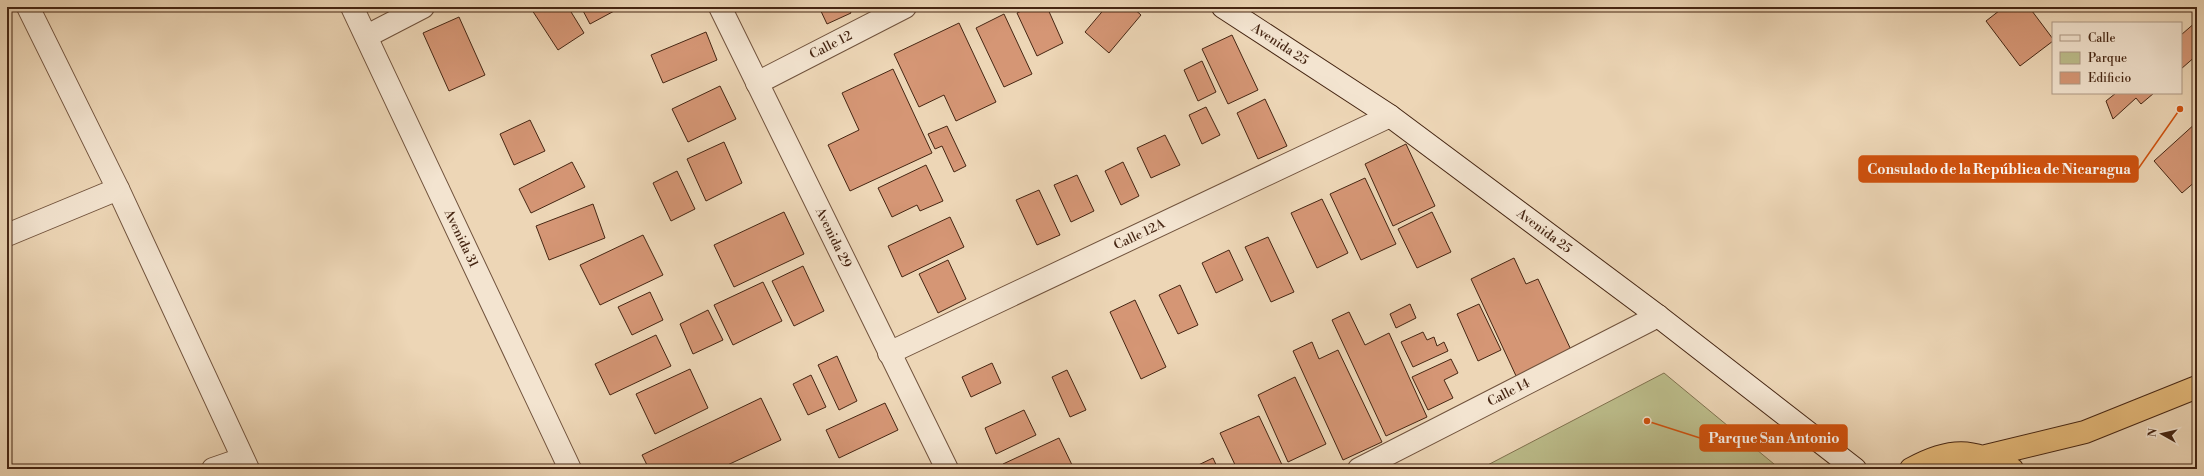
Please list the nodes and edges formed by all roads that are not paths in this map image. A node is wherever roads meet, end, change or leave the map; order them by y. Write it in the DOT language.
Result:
graph roads {
  1 [pos="28,7"];
  2 [pos="352,7"];
  3 [pos="423,7"];
  4 [pos="720,7"];
  5 [pos="905,7"];
  6 [pos="1223,7"];
  7 [pos="367,36"];
  8 [pos="757,83"];
  9 [pos="1390,116"];
  10 [pos="118,189"];
  11 [pos="7,235"];
  12 [pos="1658,316"];
  13 [pos="889,353"];
  14 [pos="2197,387"];
  15 [pos="1986,456"];
  16 [pos="245,464"];
  17 [pos="213,469"];
  18 [pos="570,469"];
  19 [pos="946,469"];
  20 [pos="1359,469"];
  21 [pos="1855,469"];
  22 [pos="1910,469"];
  23 [pos="2012,469"];
  1 -- 10 [label="street"];
  2 -- 7 [label="street, Avenida 31"];
  3 -- 7 [label="street"];
  4 -- 8 [label="street, Avenida 29"];
  5 -- 8 [label="street, Calle 12"];
  6 -- 9 [label="street, Avenida 25"];
  7 -- 18 [label="street, Avenida 31"];
  8 -- 13 [label="street, Avenida 29"];
  9 -- 12 [label="street, Avenida 25"];
  9 -- 13 [label="street, Calle 12A"];
  10 -- 11 [label="street"];
  10 -- 16 [label="street"];
  12 -- 20 [label="street, Calle 14"];
  12 -- 21 [label="street, Avenida 25"];
  13 -- 19 [label="street, Avenida 29"];
  14 -- 15 [label="highway"];
  15 -- 22 [label="highway"];
  15 -- 23 [label="highway"];
  16 -- 17 [label="street"];
}
